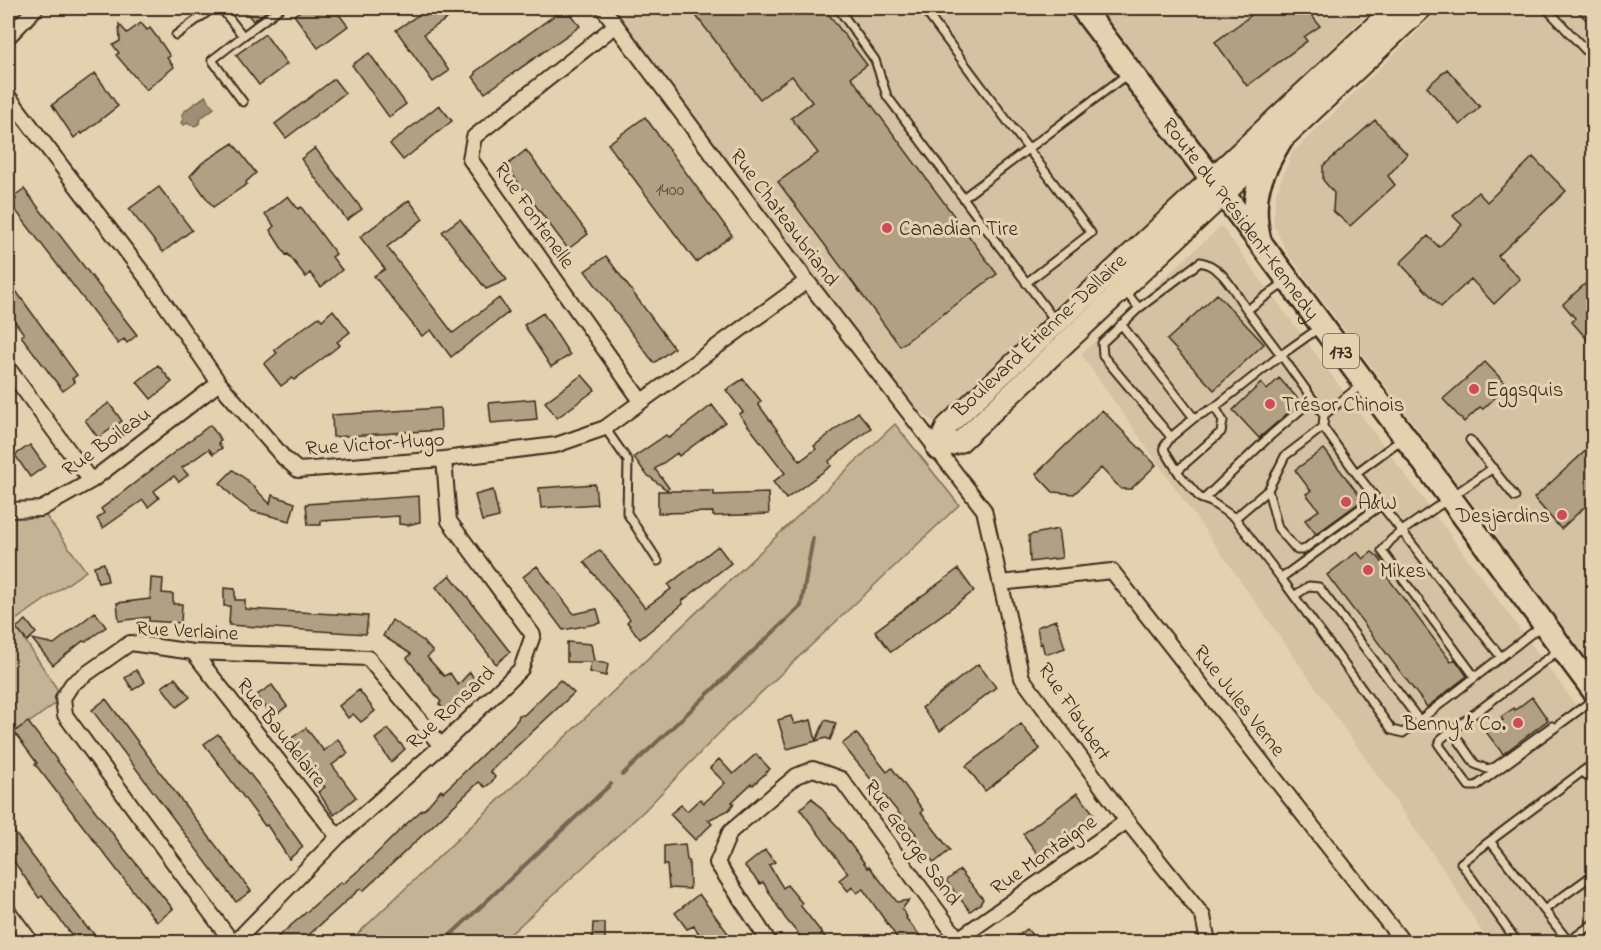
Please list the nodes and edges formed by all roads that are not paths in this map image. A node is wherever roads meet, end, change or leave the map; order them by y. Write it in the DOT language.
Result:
graph roads {
  1 [pos="36,8"];
  2 [pos="213,8"];
  3 [pos="221,8"];
  4 [pos="280,8"];
  5 [pos="603,8"];
  6 [pos="838,8"];
  7 [pos="923,8"];
  8 [pos="1082,8"];
  9 [pos="1394,8"];
  10 [pos="1422,8"];
  11 [pos="1546,8"];
  12 [pos="616,25"];
  13 [pos="176,35"];
  14 [pos="243,36"];
  15 [pos="8,37"];
  16 [pos="1593,59"];
  17 [pos="1131,72"];
  18 [pos="8,96"];
  19 [pos="243,102"];
  20 [pos="1280,141"];
  21 [pos="1028,149"];
  22 [pos="1218,187"];
  23 [pos="963,198"];
  24 [pos="1259,241"];
  25 [pos="807,280"];
  26 [pos="1288,280"];
  27 [pos="1026,283"];
  28 [pos="1124,288"];
  29 [pos="1138,308"];
  30 [pos="1247,310"];
  31 [pos="1121,324"];
  32 [pos="1322,326"];
  33 [pos="1063,332"];
  34 [pos="1281,355"];
  35 [pos="8,368"];
  36 [pos="1364,382"];
  37 [pos="219,383"];
  38 [pos="1313,399"];
  39 [pos="641,401"];
  40 [pos="1215,406"];
  41 [pos="1324,415"];
  42 [pos="1194,418"];
  43 [pos="1323,427"];
  44 [pos="605,428"];
  45 [pos="1171,437"];
  46 [pos="1405,437"];
  47 [pos="1470,440"];
  48 [pos="937,449"];
  49 [pos="444,459"];
  50 [pos="1493,468"];
  51 [pos="1178,470"];
  52 [pos="1356,473"];
  53 [pos="91,481"];
  54 [pos="1268,490"];
  55 [pos="1515,497"];
  56 [pos="1375,498"];
  57 [pos="1204,499"];
  58 [pos="1451,499"];
  59 [pos="1381,505"];
  60 [pos="8,510"];
  61 [pos="1235,518"];
  62 [pos="1402,531"];
  63 [pos="658,561"];
  64 [pos="1281,578"];
  65 [pos="1000,583"];
  66 [pos="1294,596"];
  67 [pos="1544,624"];
  68 [pos="1562,648"];
  69 [pos="193,652"];
  70 [pos="1501,657"];
  71 [pos="1475,677"];
  72 [pos="1593,691"];
  73 [pos="1593,699"];
  74 [pos="1419,720"];
  75 [pos="1561,724"];
  76 [pos="1452,731"];
  77 [pos="441,746"];
  78 [pos="1593,763"];
  79 [pos="1583,771"];
  80 [pos="1593,784"];
  81 [pos="1127,821"];
  82 [pos="338,837"];
  83 [pos="1490,841"];
  84 [pos="1593,874"];
  85 [pos="8,910"];
  86 [pos="1544,910"];
  87 [pos="1593,922"];
  88 [pos="956,941"];
  89 [pos="31,942"];
  90 [pos="233,942"];
  91 [pos="769,942"];
  92 [pos="1208,942"];
  93 [pos="1403,942"];
  94 [pos="1517,942"];
  95 [pos="1568,942"];
  1 -- 15 [label="street"];
  2 -- 13 [label="lane"];
  3 -- 14 [label="lane"];
  4 -- 14 [label="lane"];
  5 -- 12 [label="street, Rue Chateaubriand"];
  6 -- 23 [label="lane"];
  7 -- 21 [label="lane"];
  8 -- 17 [label="main road, Route du Président-Kennedy / 173"];
  9 -- 22 [label="street, Boulevard Étienne-Dallaire"];
  10 -- 20 [label="street, Boulevard Étienne-Dallaire"];
  11 -- 16 [label="lane"];
  12 -- 25 [label="street, Rue Chateaubriand"];
  12 -- 39 [label="street, Rue Fontenelle"];
  14 -- 19 [label="lane"];
  17 -- 21 [label="lane"];
  17 -- 22 [label="main road, Route du Président-Kennedy / 173"];
  18 -- 37 [label="street, Rue Victor-Hugo"];
  20 -- 22 [label="street, Boulevard Étienne-Dallaire"];
  20 -- 24 [label="main road"];
  21 -- 23 [label="lane"];
  21 -- 27 [label="lane"];
  22 -- 24 [label="main road, Route du Président-Kennedy / 173"];
  22 -- 28 [label="street, Boulevard Étienne-Dallaire"];
  22 -- 33 [label="street, Boulevard Étienne-Dallaire"];
  23 -- 27 [label="lane"];
  24 -- 26 [label="main road, Route du Président-Kennedy / 173"];
  25 -- 39 [label="street, Rue Victor-Hugo"];
  25 -- 48 [label="street, Rue Chateaubriand"];
  26 -- 30 [label="lane"];
  26 -- 32 [label="main road, Route du Président-Kennedy / 173"];
  27 -- 33 [label="lane"];
  28 -- 29 [label="lane"];
  28 -- 33 [label="street, Boulevard Étienne-Dallaire"];
  29 -- 30 [label="lane"];
  29 -- 31 [label="lane"];
  30 -- 34 [label="lane"];
  31 -- 42 [label="lane"];
  31 -- 45 [label="lane"];
  32 -- 34 [label="lane"];
  32 -- 36 [label="main road, Route du Président-Kennedy / 173"];
  33 -- 48 [label="street, Boulevard Étienne-Dallaire"];
  34 -- 38 [label="lane"];
  34 -- 40 [label="lane"];
  35 -- 53 [label="street"];
  36 -- 41 [label="lane"];
  36 -- 46 [label="main road, Route du Président-Kennedy / 173"];
  37 -- 49 [label="street, Rue Victor-Hugo"];
  37 -- 53 [label="street, Rue Boileau"];
  38 -- 41 [label="lane"];
  38 -- 57 [label="lane"];
  39 -- 44 [label="street, Rue Victor-Hugo"];
  40 -- 42 [label="lane"];
  40 -- 51 [label="lane"];
  41 -- 43 [label="lane"];
  42 -- 45 [label="lane"];
  43 -- 52 [label="lane"];
  43 -- 54 [label="lane"];
  44 -- 49 [label="street, Rue Victor-Hugo"];
  44 -- 63 [label="lane"];
  45 -- 51 [label="lane"];
  46 -- 52 [label="lane"];
  46 -- 58 [label="main road, Route du Président-Kennedy / 173"];
  47 -- 50 [label="lane"];
  48 -- 65 [label="street, Rue Flaubert"];
  49 -- 77 [label="street, Rue Ronsard"];
  50 -- 55 [label="lane"];
  50 -- 58 [label="lane"];
  51 -- 57 [label="lane"];
  52 -- 56 [label="lane"];
  53 -- 60 [label="street, Rue Boileau"];
  54 -- 56 [label="lane"];
  54 -- 61 [label="lane"];
  56 -- 59 [label="lane"];
  57 -- 61 [label="lane"];
  58 -- 62 [label="lane"];
  58 -- 67 [label="main road, Route du Président-Kennedy / 173"];
  59 -- 62 [label="lane"];
  59 -- 64 [label="lane"];
  61 -- 64 [label="lane"];
  62 -- 70 [label="lane"];
  62 -- 71 [label="lane"];
  64 -- 66 [label="lane"];
  65 -- 81 [label="street, Rue Flaubert"];
  65 -- 93 [label="street, Rue Jules Verne"];
  66 -- 74 [label="lane"];
  66 -- 74 [label="lane"];
  67 -- 68 [label="main road, Route du Président-Kennedy / 173"];
  67 -- 70 [label="lane"];
  68 -- 72 [label="main road, Route du Président-Kennedy / 173"];
  68 -- 76 [label="lane"];
  69 -- 77 [label="street, Rue Verlaine"];
  69 -- 82 [label="street, Rue Baudelaire"];
  69 -- 90 [label="street, Rue Verlaine"];
  70 -- 71 [label="lane"];
  71 -- 74 [label="lane"];
  73 -- 75 [label="lane"];
  75 -- 76 [label="lane"];
  75 -- 76 [label="lane"];
  77 -- 82 [label="street, Rue Ronsard"];
  78 -- 79 [label="lane"];
  79 -- 80 [label="lane"];
  79 -- 83 [label="lane"];
  81 -- 88 [label="street, Rue Montaigne"];
  81 -- 92 [label="street, Rue Flaubert"];
  82 -- 90 [label="street, Rue Ronsard"];
  83 -- 86 [label="lane"];
  83 -- 94 [label="lane"];
  84 -- 86 [label="lane"];
  85 -- 89 [label="street"];
  86 -- 95 [label="lane"];
  87 -- 95 [label="lane"];
  88 -- 91 [label="street, Rue George Sand"];
}
